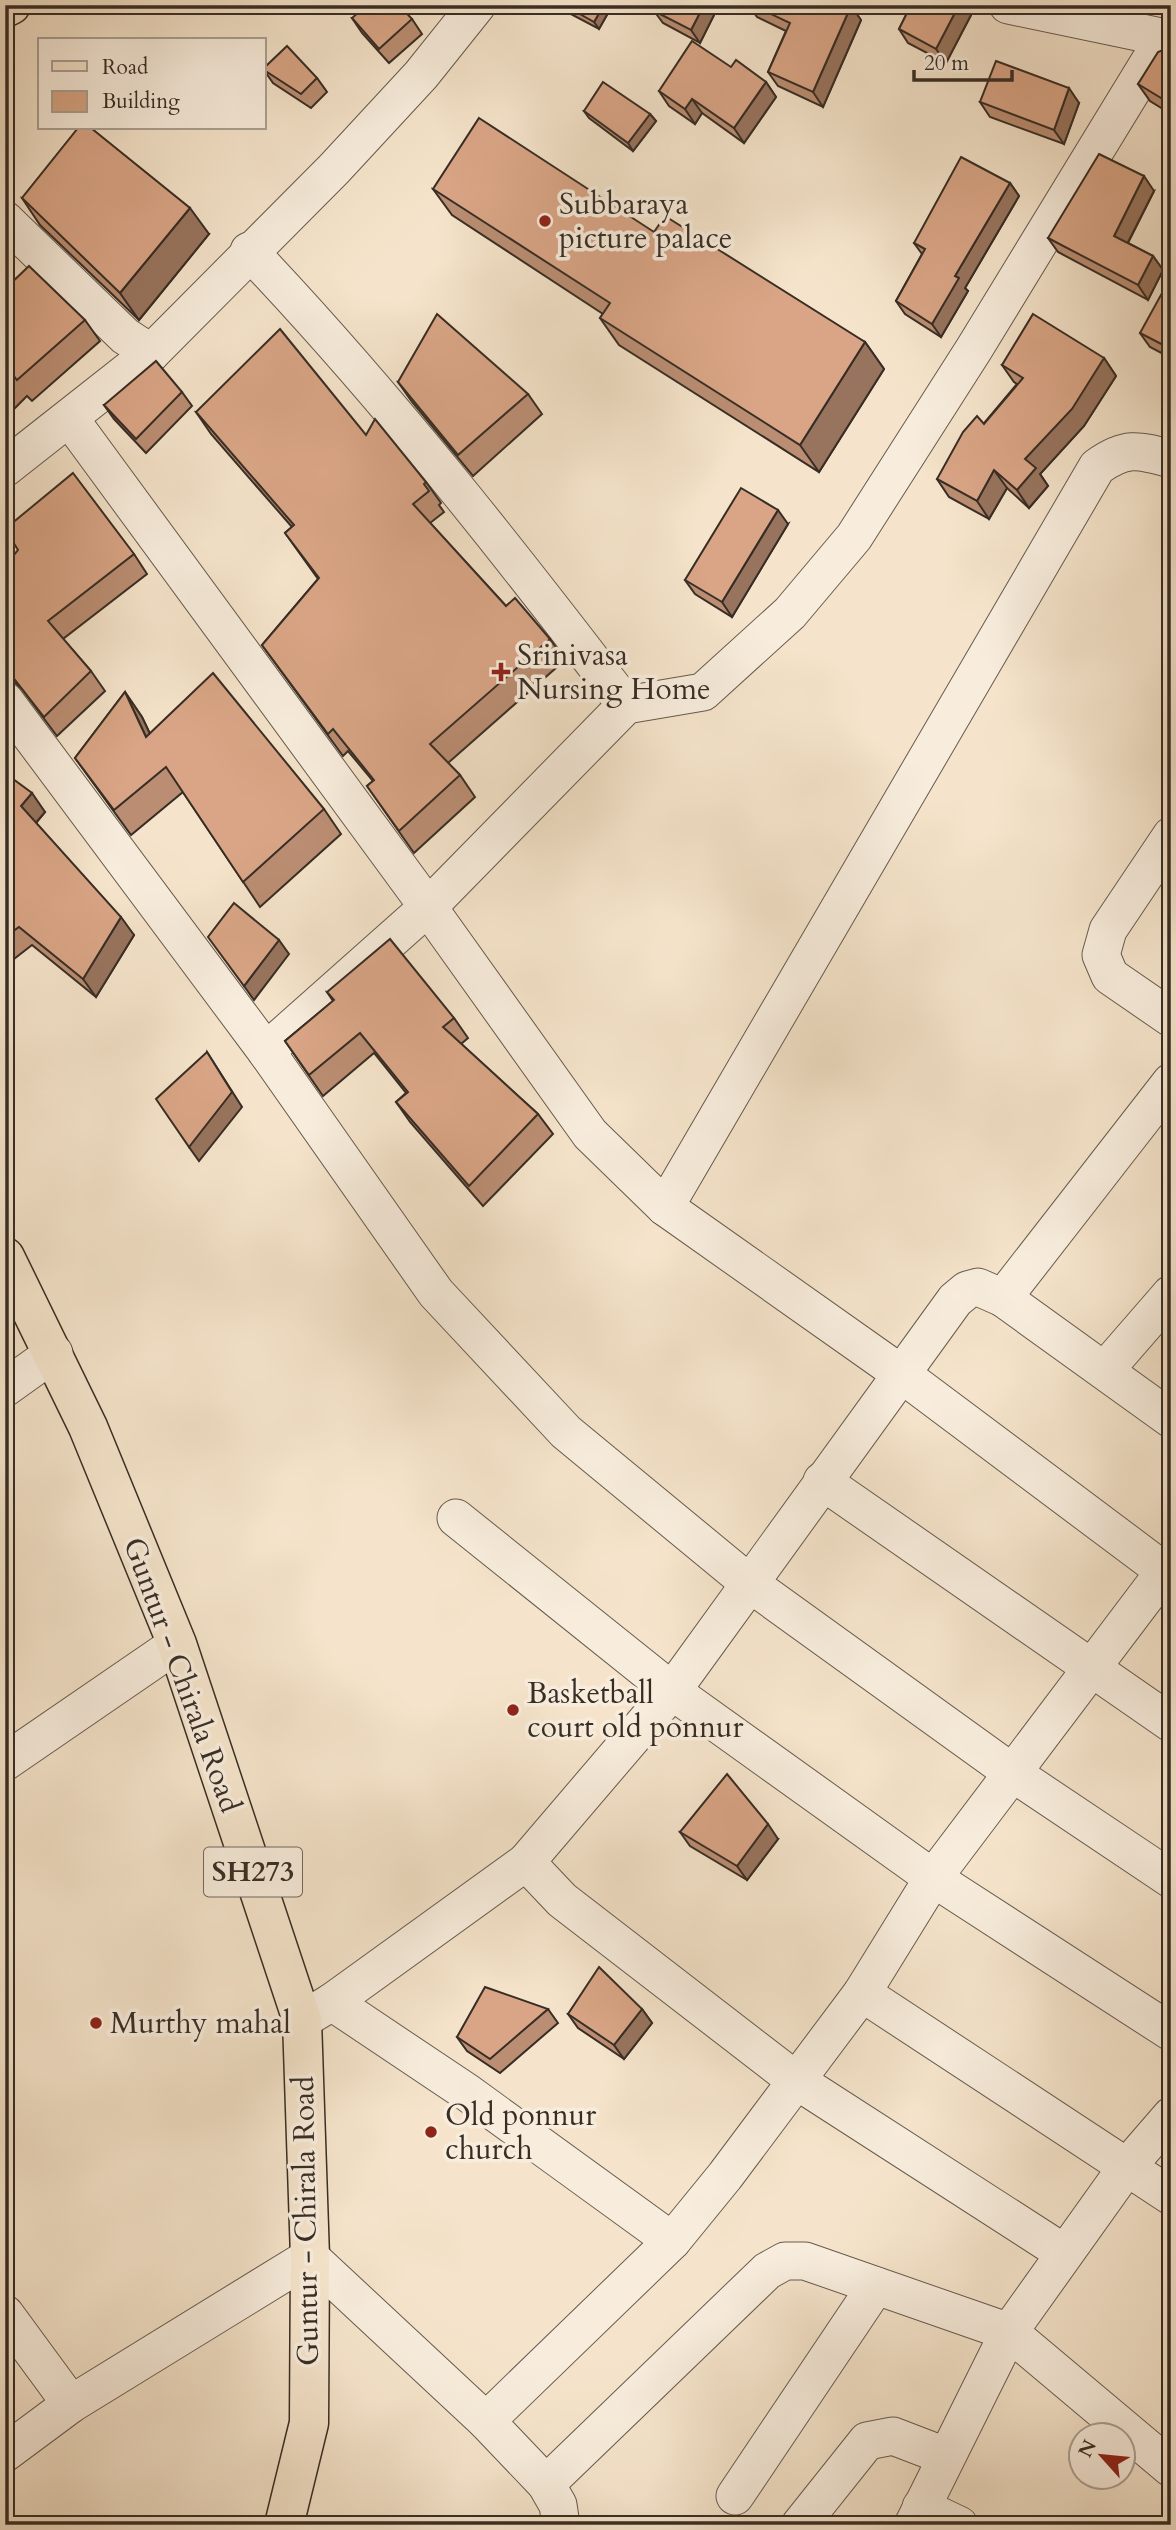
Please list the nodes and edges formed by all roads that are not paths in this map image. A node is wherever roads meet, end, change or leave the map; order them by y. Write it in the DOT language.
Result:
graph roads {
  1 [pos="11,5"];
  2 [pos="477,5"];
  3 [pos="1008,5"];
  4 [pos="5,8"];
  5 [pos="1168,38"];
  6 [pos="5,220"];
  7 [pos="249,251"];
  8 [pos="151,353"];
  9 [pos="70,419"];
  10 [pos="1171,459"];
  11 [pos="5,468"];
  12 [pos="5,702"];
  13 [pos="626,705"];
  14 [pos="1171,836"];
  15 [pos="428,906"];
  16 [pos="1171,1018"];
  17 [pos="266,1051"];
  18 [pos="1171,1082"];
  19 [pos="665,1207"];
  20 [pos="5,1257"];
  21 [pos="1171,1294"];
  22 [pos="1003,1298"];
  23 [pos="54,1353"];
  24 [pos="1105,1370"];
  25 [pos="900,1373"];
  26 [pos="5,1388"];
  27 [pos="1171,1419"];
  28 [pos="822,1481"];
  29 [pos="456,1518"];
  30 [pos="1168,1570"];
  31 [pos="749,1583"];
  32 [pos="177,1644"];
  33 [pos="1092,1668"];
  34 [pos="672,1691"];
  35 [pos="1171,1723"];
  36 [pos="5,1762"];
  37 [pos="1014,1774"];
  38 [pos="526,1862"];
  39 [pos="933,1878"];
  40 [pos="1171,1879"];
  41 [pos="862,1993"];
  42 [pos="317,2011"];
  43 [pos="1171,2032"];
  44 [pos="794,2079"];
  45 [pos="1171,2116"];
  46 [pos="1126,2168"];
  47 [pos="1171,2196"];
  48 [pos="672,2241"];
  49 [pos="1064,2253"];
  50 [pos="310,2257"];
  51 [pos="876,2286"];
  52 [pos="5,2314"];
  53 [pos="1009,2332"];
  54 [pos="71,2404"];
  55 [pos="486,2421"];
  56 [pos="5,2453"];
  57 [pos="945,2456"];
  58 [pos="1171,2468"];
  59 [pos="546,2484"];
  60 [pos="735,2497"];
  61 [pos="917,2516"];
  62 [pos="284,2525"];
  63 [pos="561,2525"];
  64 [pos="800,2525"];
  65 [pos="959,2525"];
  1 -- 4 [label="main road"];
  2 -- 7 [label="street"];
  3 -- 5 [label="street"];
  5 -- 13 [label="street"];
  6 -- 8 [label="street"];
  7 -- 8 [label="street"];
  7 -- 13 [label="street"];
  8 -- 9 [label="street"];
  9 -- 11 [label="street"];
  9 -- 15 [label="street"];
  10 -- 19 [label="street"];
  12 -- 17 [label="street"];
  13 -- 15 [label="street"];
  14 -- 16 [label="street"];
  15 -- 17 [label="street"];
  15 -- 19 [label="street"];
  17 -- 31 [label="street"];
  18 -- 22 [label="street"];
  19 -- 25 [label="street"];
  20 -- 23 [label="main road, Guntur - Chirala Road / SH273"];
  21 -- 24 [label="street"];
  22 -- 24 [label="street"];
  22 -- 25 [label="street"];
  23 -- 26 [label="street"];
  23 -- 32 [label="main road, Guntur - Chirala Road / SH273"];
  24 -- 27 [label="street"];
  25 -- 28 [label="street"];
  25 -- 30 [label="street"];
  28 -- 31 [label="street"];
  28 -- 33 [label="street"];
  29 -- 34 [label="street"];
  30 -- 33 [label="street"];
  31 -- 34 [label="street"];
  31 -- 37 [label="street"];
  32 -- 36 [label="street"];
  32 -- 42 [label="main road, Guntur - Chirala Road / SH273"];
  33 -- 35 [label="street"];
  33 -- 37 [label="street"];
  34 -- 38 [label="street"];
  34 -- 39 [label="street"];
  37 -- 39 [label="street"];
  37 -- 40 [label="street"];
  38 -- 42 [label="street"];
  38 -- 44 [label="street"];
  39 -- 41 [label="street"];
  39 -- 43 [label="street"];
  41 -- 44 [label="street"];
  41 -- 46 [label="street"];
  42 -- 48 [label="street"];
  42 -- 50 [label="main road, Guntur - Chirala Road / SH273"];
  44 -- 48 [label="street"];
  44 -- 49 [label="street"];
  45 -- 46 [label="street"];
  46 -- 47 [label="street"];
  46 -- 49 [label="street"];
  48 -- 55 [label="street"];
  49 -- 53 [label="street"];
  50 -- 54 [label="street"];
  50 -- 55 [label="street"];
  50 -- 62 [label="main road, Guntur - Chirala Road / SH273"];
  51 -- 53 [label="street"];
  51 -- 59 [label="street"];
  51 -- 60 [label="street"];
  52 -- 54 [label="street"];
  53 -- 57 [label="street"];
  53 -- 58 [label="street"];
  54 -- 56 [label="street"];
  55 -- 59 [label="street"];
  57 -- 61 [label="street"];
  57 -- 64 [label="street"];
  59 -- 63 [label="street"];
  61 -- 65 [label="street"];
}
